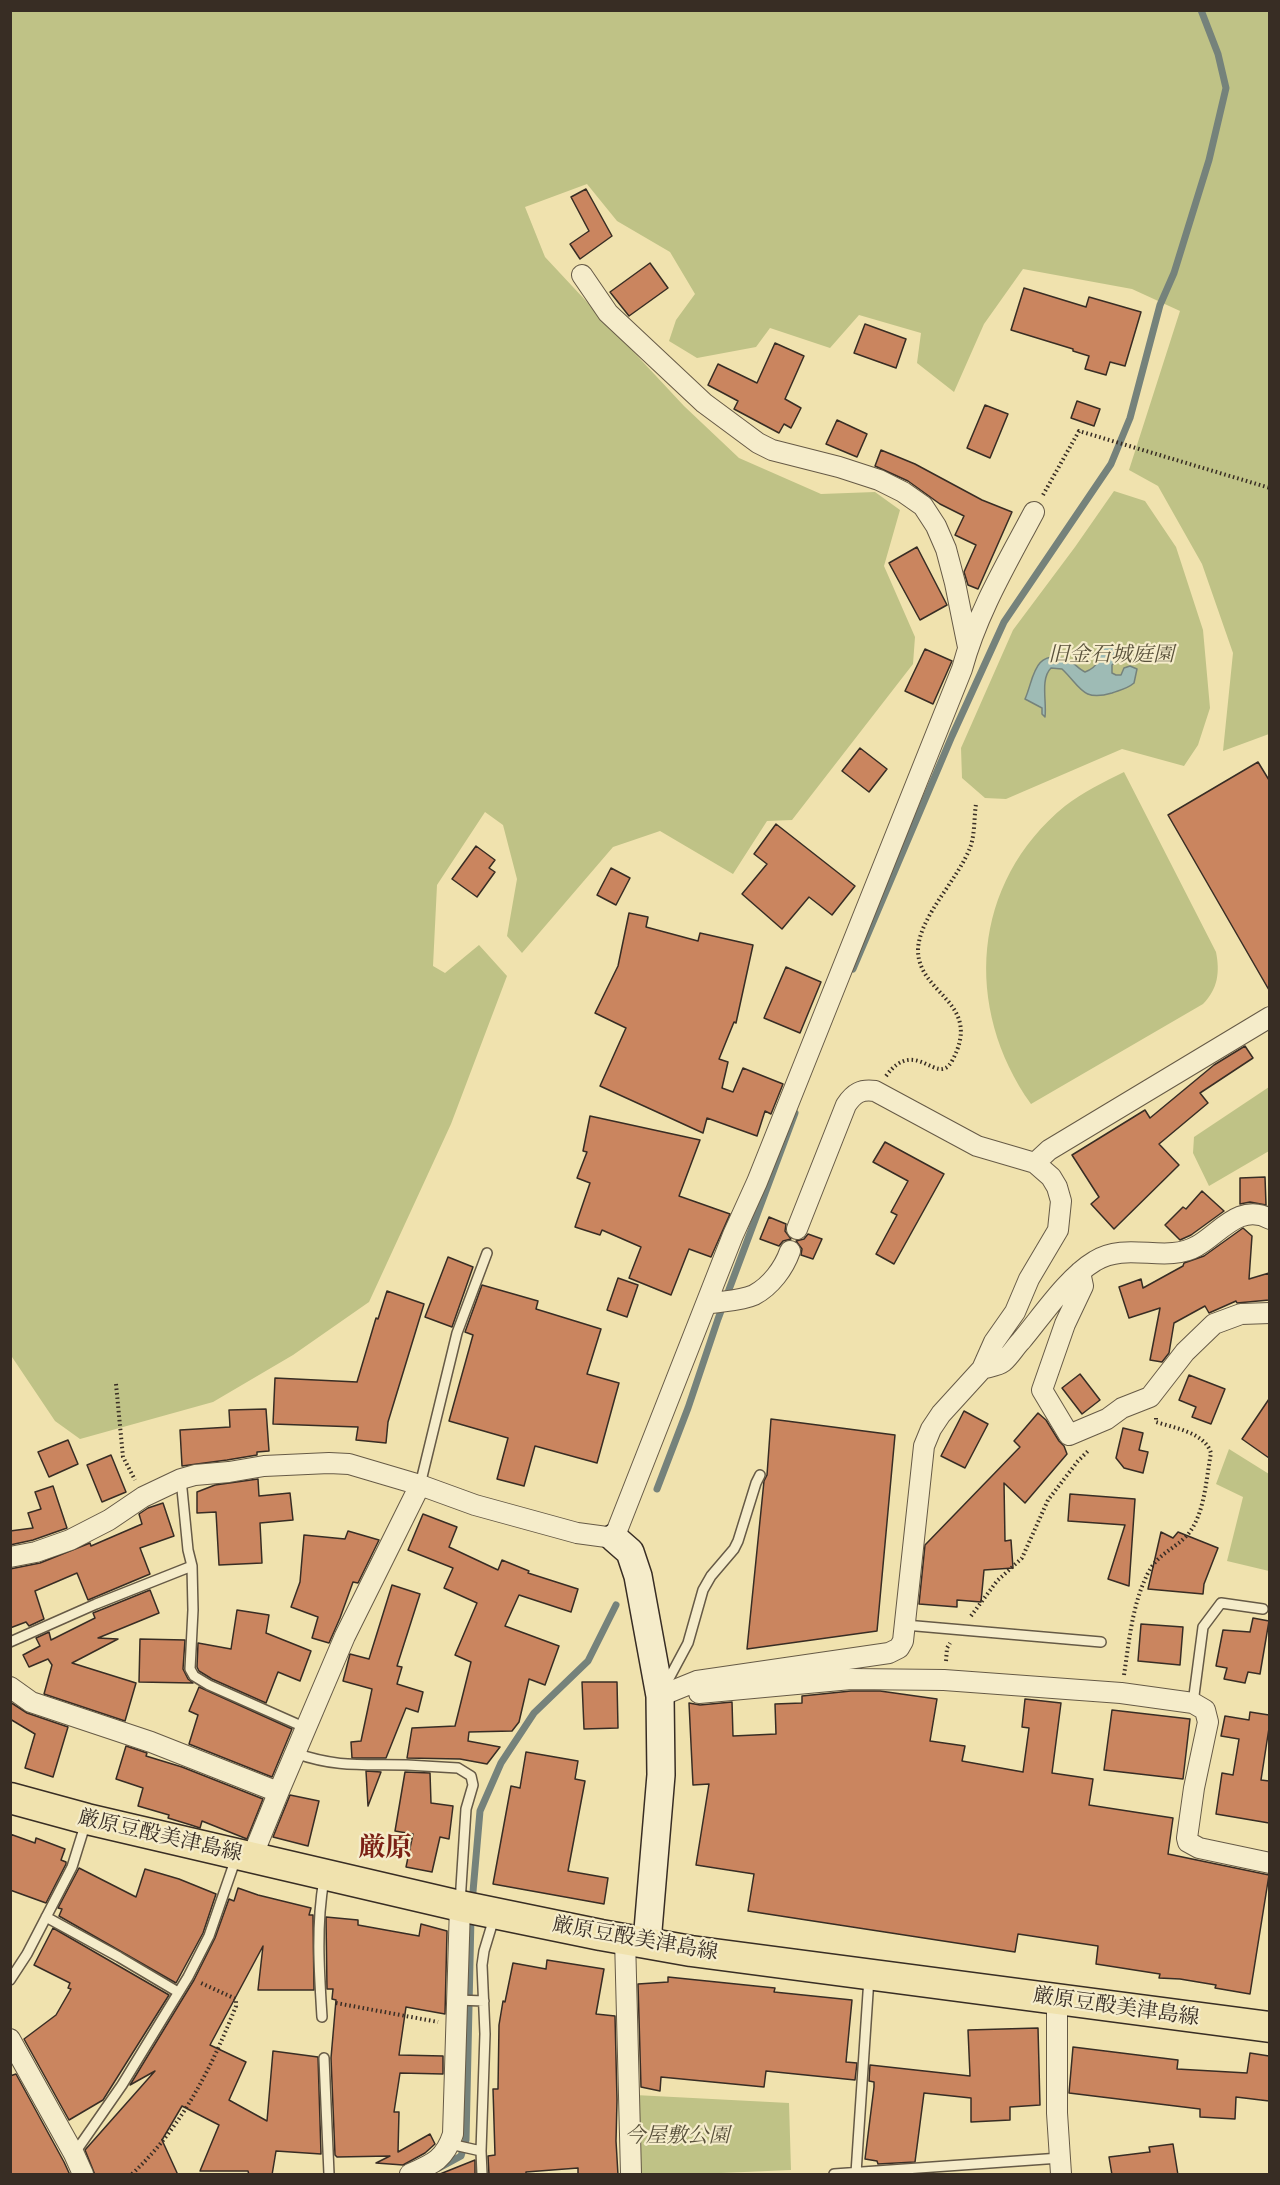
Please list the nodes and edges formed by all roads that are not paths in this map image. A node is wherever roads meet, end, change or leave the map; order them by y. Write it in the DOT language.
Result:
graph roads {
  1 [pos="582,275"];
  2 [pos="1034,512"];
  3 [pos="968,647"];
  4 [pos="1269,1017"];
  5 [pos="1035,1163"];
  6 [pos="1269,1219"];
  7 [pos="797,1229"];
  8 [pos="790,1251"];
  9 [pos="487,1253"];
  10 [pos="1080,1272"];
  11 [pos="706,1304"];
  12 [pos="1269,1313"];
  13 [pos="982,1370"];
  14 [pos="760,1475"];
  15 [pos="181,1479"];
  16 [pos="420,1485"];
  17 [pos="614,1538"];
  18 [pos="10,1557"];
  19 [pos="192,1566"];
  20 [pos="1263,1609"];
  21 [pos="904,1625"];
  22 [pos="10,1642"];
  23 [pos="1101,1642"];
  24 [pos="10,1687"];
  25 [pos="660,1696"];
  26 [pos="1194,1703"];
  27 [pos="306,1728"];
  28 [pos="295,1753"];
  29 [pos="273,1790"];
  30 [pos="10,1798"];
  31 [pos="87,1820"];
  32 [pos="245,1855"];
  33 [pos="1269,1863"];
  34 [pos="325,1874"];
  35 [pos="476,1909"];
  36 [pos="46,1917"];
  37 [pos="636,1940"];
  38 [pos="869,1975"];
  39 [pos="10,1980"];
  40 [pos="178,1992"];
  41 [pos="470,2000"];
  42 [pos="1057,2000"];
  43 [pos="322,2017"];
  44 [pos="1269,2028"];
  45 [pos="10,2039"];
  46 [pos="324,2058"];
  47 [pos="453,2145"];
  48 [pos="478,2150"];
  49 [pos="74,2154"];
  50 [pos="1061,2166"];
  51 [pos="856,2173"];
  52 [pos="83,2175"];
  53 [pos="329,2175"];
  54 [pos="410,2175"];
  55 [pos="482,2175"];
  56 [pos="631,2175"];
  57 [pos="834,2175"];
  1 -- 3 [label="street"];
  2 -- 3 [label="street"];
  3 -- 11 [label="street"];
  4 -- 5 [label="street"];
  5 -- 7 [label="street"];
  5 -- 13 [label="street"];
  6 -- 10 [label="street"];
  8 -- 11 [label="street"];
  9 -- 16 [label="lane"];
  10 -- 12 [label="street"];
  10 -- 13 [label="street"];
  11 -- 17 [label="street"];
  13 -- 21 [label="street"];
  14 -- 25 [label="lane"];
  15 -- 16 [label="street"];
  15 -- 18 [label="street"];
  15 -- 19 [label="lane"];
  16 -- 17 [label="street"];
  16 -- 27 [label="street"];
  17 -- 25 [label="street"];
  19 -- 22 [label="lane"];
  19 -- 27 [label="lane"];
  20 -- 26 [label="lane"];
  21 -- 23 [label="lane"];
  21 -- 25 [label="street"];
  24 -- 29 [label="street"];
  25 -- 26 [label="street"];
  25 -- 37 [label="street"];
  26 -- 33 [label="street"];
  27 -- 28 [label="street"];
  28 -- 32 [label="street"];
  28 -- 35 [label="lane"];
  30 -- 31 [label="main road, 厳原豆酘美津島線"];
  31 -- 32 [label="main road, 厳原豆酘美津島線"];
  31 -- 36 [label="lane"];
  32 -- 34 [label="main road, 厳原豆酘美津島線"];
  32 -- 40 [label="lane"];
  34 -- 35 [label="main road, 厳原豆酘美津島線"];
  34 -- 43 [label="lane"];
  35 -- 37 [label="main road, 厳原豆酘美津島線"];
  35 -- 41 [label="street"];
  35 -- 41 [label="lane"];
  36 -- 39 [label="lane"];
  36 -- 40 [label="lane"];
  37 -- 38 [label="main road, 厳原豆酘美津島線"];
  37 -- 56 [label="street"];
  38 -- 42 [label="main road, 厳原豆酘美津島線"];
  38 -- 51 [label="lane"];
  40 -- 49 [label="lane"];
  41 -- 47 [label="street"];
  41 -- 48 [label="lane"];
  42 -- 44 [label="main road, 厳原豆酘美津島線"];
  42 -- 50 [label="street"];
  45 -- 49 [label="street"];
  46 -- 53 [label="lane"];
  47 -- 48 [label="lane"];
  47 -- 54 [label="street"];
  48 -- 55 [label="lane"];
  49 -- 52 [label="street"];
  50 -- 51 [label="lane"];
  51 -- 57 [label="lane"];
}
